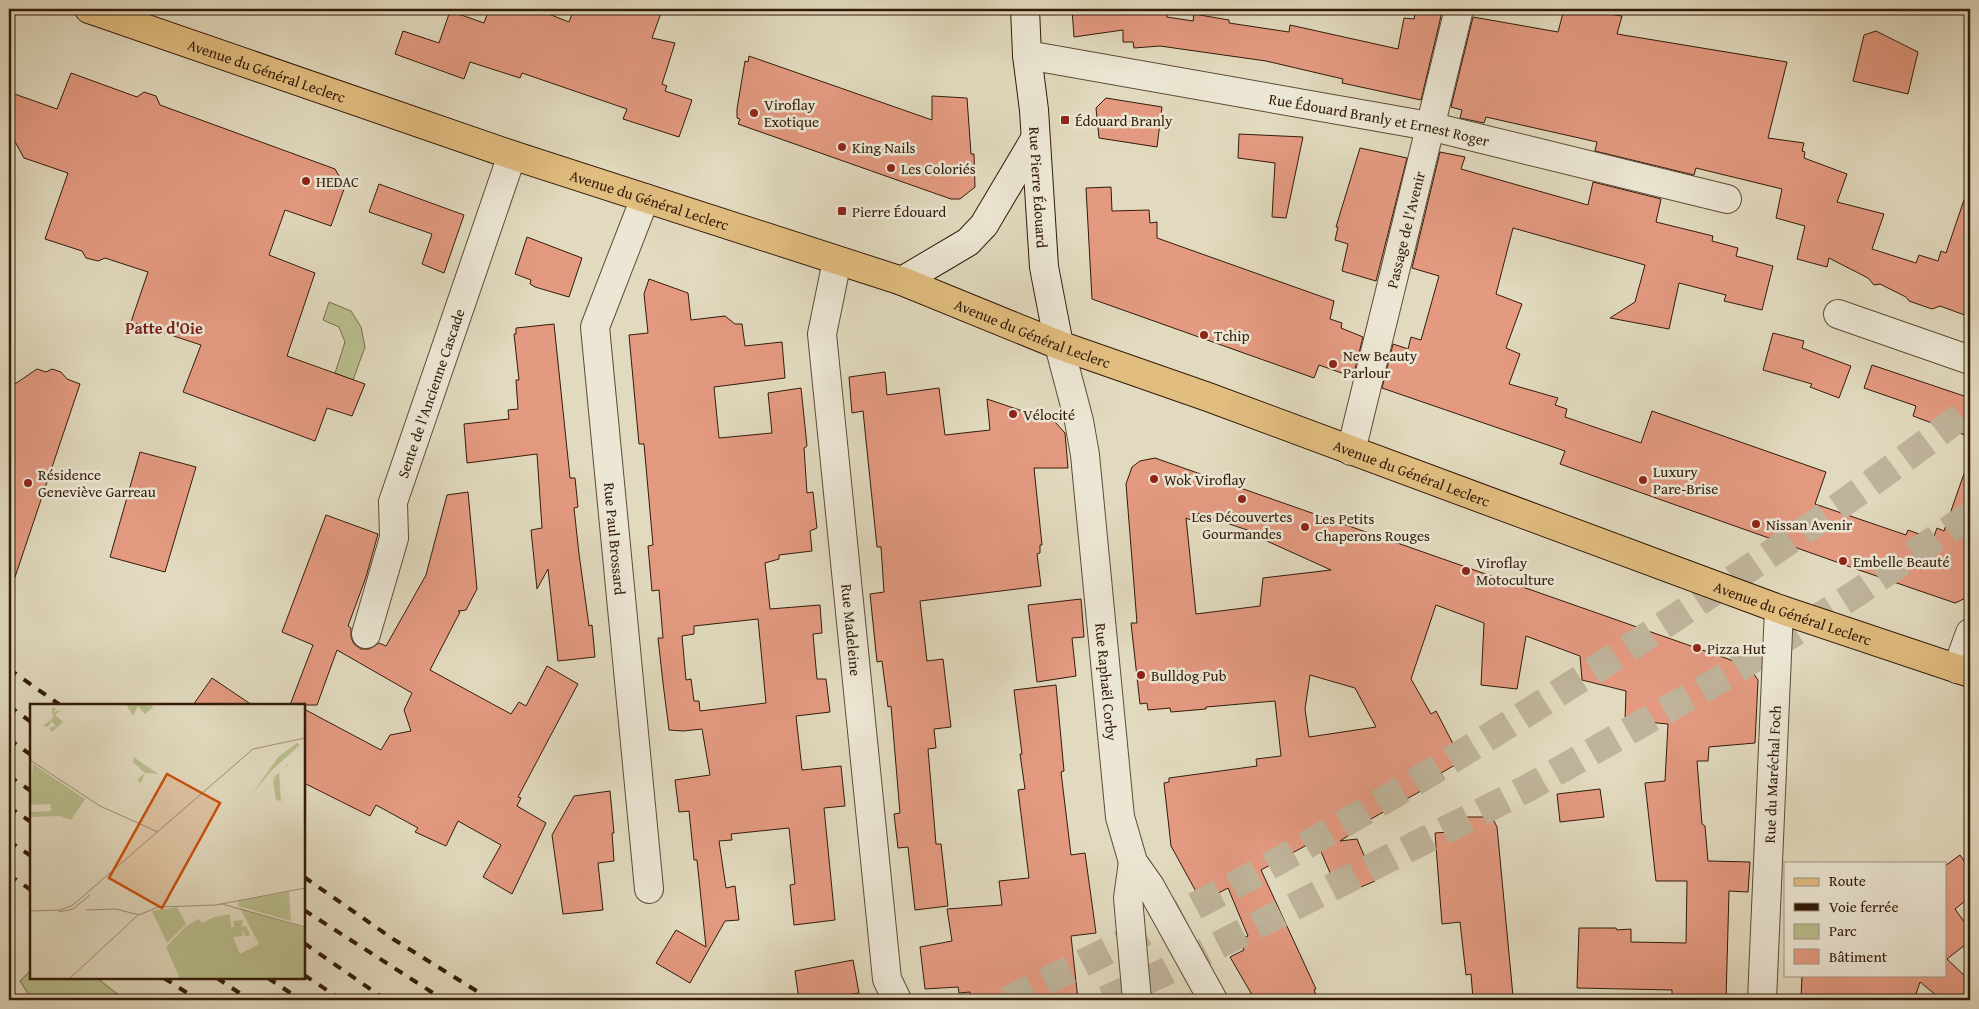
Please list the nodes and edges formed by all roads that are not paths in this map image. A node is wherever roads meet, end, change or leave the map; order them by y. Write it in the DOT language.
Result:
graph roads {
  1 [pos="89,9"];
  2 [pos="1025,9"];
  3 [pos="1459,9"];
  4 [pos="1027,55"];
  5 [pos="1429,126"];
  6 [pos="1035,139"];
  7 [pos="512,155"];
  8 [pos="645,198"];
  9 [pos="1727,199"];
  10 [pos="837,261"];
  11 [pos="902,281"];
  12 [pos="1838,314"];
  13 [pos="1059,345"];
  14 [pos="1970,360"];
  15 [pos="1351,450"];
  16 [pos="1779,609"];
  17 [pos="1970,633"];
  18 [pos="366,634"];
  19 [pos="1964,671"];
  20 [pos="1133,862"];
  21 [pos="649,889"];
  22 [pos="897,1000"];
  23 [pos="1137,1000"];
  24 [pos="1213,1000"];
  25 [pos="1762,1000"];
  1 -- 7 [label="main road, Avenue du Général Leclerc"];
  2 -- 4 [label="street"];
  3 -- 5 [label="street, Passage de l'Avenir"];
  4 -- 5 [label="street, Rue Édouard Branly et Ernest Roger"];
  4 -- 6 [label="street"];
  5 -- 9 [label="street, Rue Édouard Branly et Ernest Roger"];
  5 -- 15 [label="street, Passage de l'Avenir"];
  6 -- 11 [label="street, Rue Pierre Édouard"];
  6 -- 13 [label="street, Rue Pierre Édouard"];
  7 -- 8 [label="main road, Avenue du Général Leclerc"];
  7 -- 18 [label="street, Sente de l'Ancienne Cascade"];
  8 -- 10 [label="main road, Avenue du Général Leclerc"];
  8 -- 21 [label="street, Rue Paul Brossard"];
  10 -- 11 [label="main road, Avenue du Général Leclerc"];
  10 -- 22 [label="street, Rue Madeleine"];
  11 -- 13 [label="main road, Avenue du Général Leclerc"];
  12 -- 14 [label="street"];
  13 -- 15 [label="main road, Avenue du Général Leclerc"];
  13 -- 20 [label="street, Rue Raphaël Corby"];
  15 -- 16 [label="main road, Avenue du Général Leclerc"];
  16 -- 19 [label="main road, Avenue du Général Leclerc"];
  16 -- 25 [label="street, Rue du Maréchal Foch"];
  17 -- 19 [label="street"];
  20 -- 23 [label="street"];
  20 -- 24 [label="street, Rue Raphaël Corby"];
}
